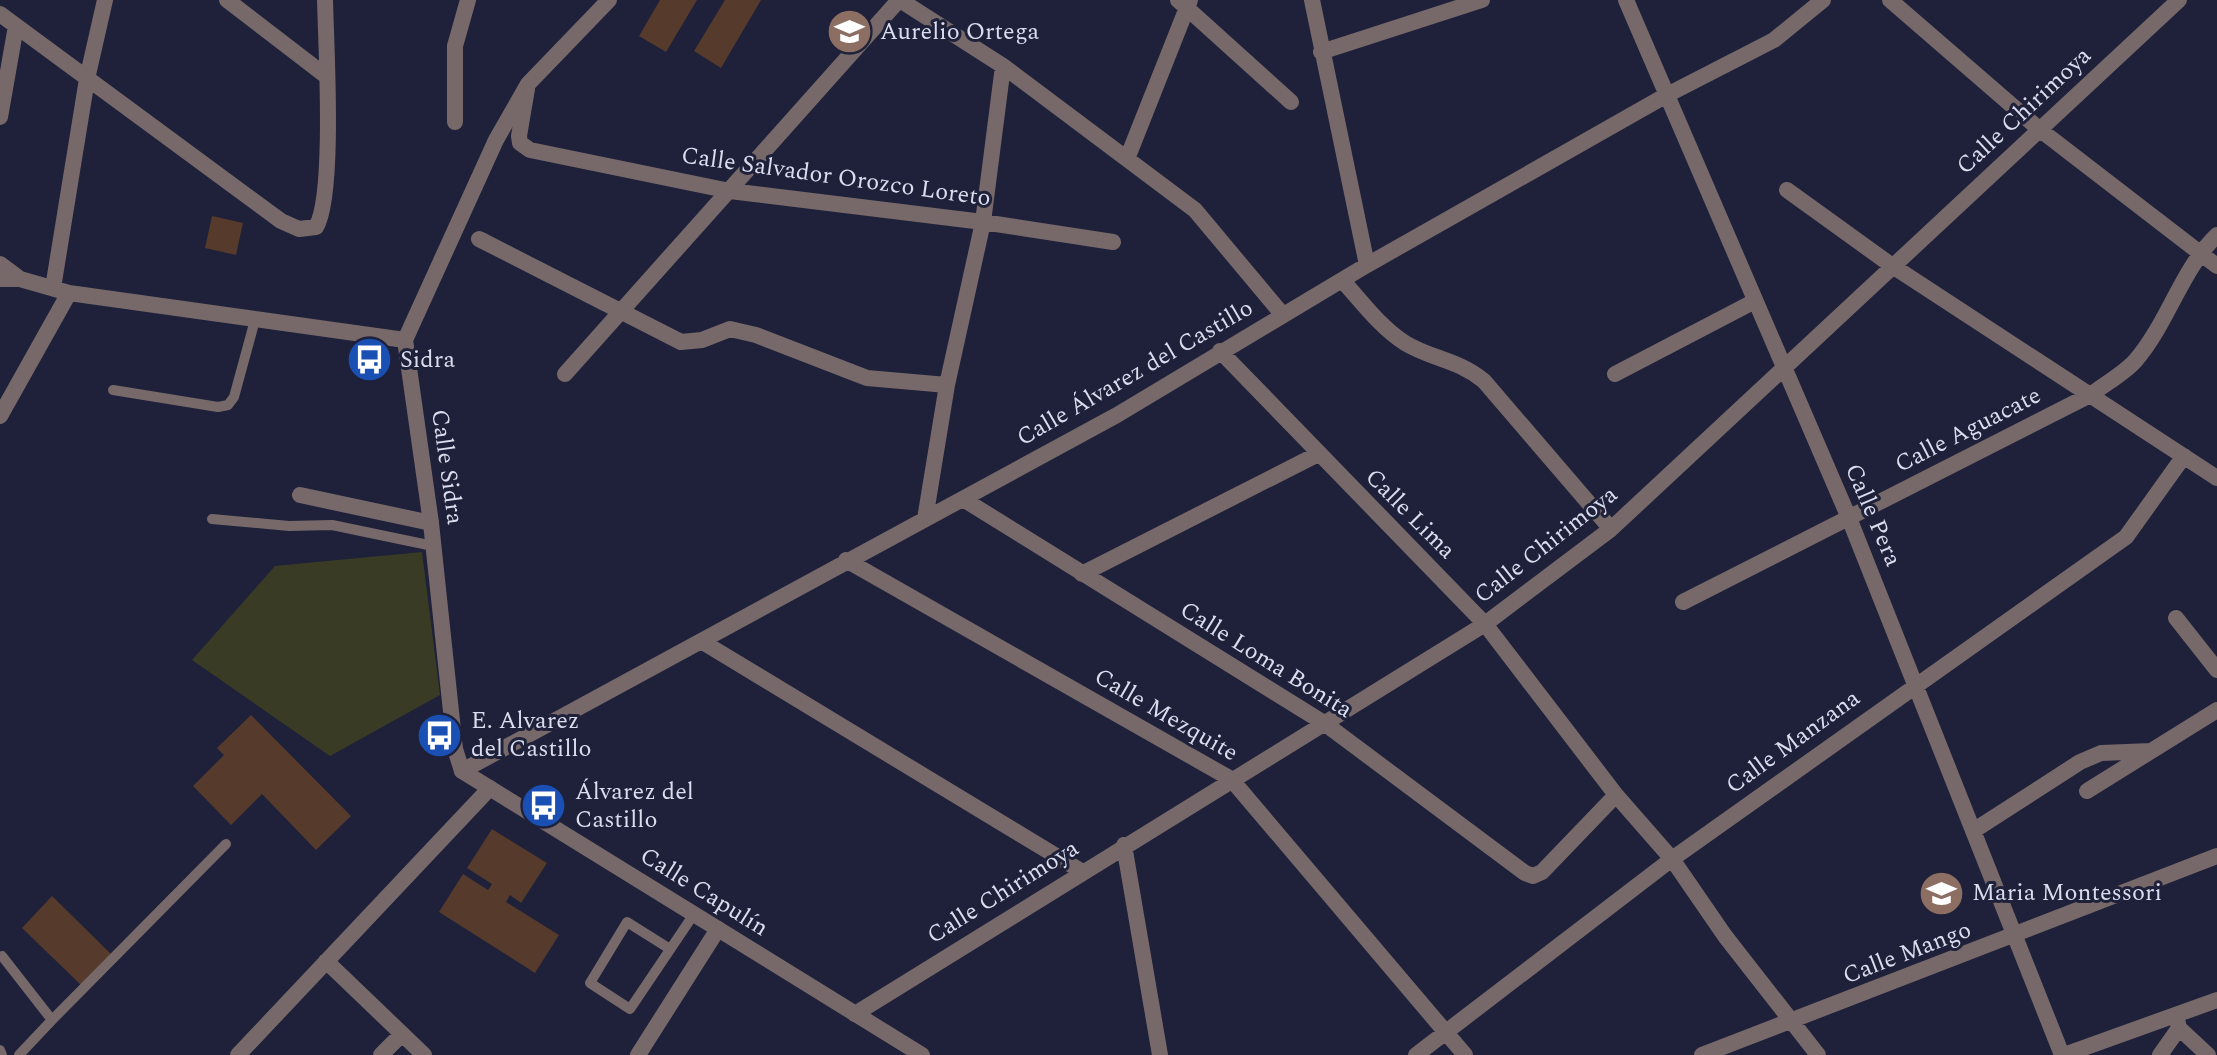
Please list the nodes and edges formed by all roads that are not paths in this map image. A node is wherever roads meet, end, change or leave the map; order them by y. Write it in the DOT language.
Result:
graph roads {
  1 [pos="105,0"];
  2 [pos="227,0"];
  3 [pos="325,0"];
  4 [pos="468,0"];
  5 [pos="609,0"];
  6 [pos="899,0"];
  7 [pos="1312,0"];
  8 [pos="1482,0"];
  9 [pos="1626,0"];
  10 [pos="1823,0"];
  11 [pos="1890,0"];
  12 [pos="2179,0"];
  13 [pos="1185,3"];
  14 [pos="0,14"];
  15 [pos="16,26"];
  16 [pos="1321,52"];
  17 [pos="1003,66"];
  18 [pos="326,76"];
  19 [pos="87,79"];
  20 [pos="528,84"];
  21 [pos="1665,96"];
  22 [pos="1291,102"];
  23 [pos="0,117"];
  24 [pos="455,122"];
  25 [pos="2039,129"];
  26 [pos="1127,159"];
  27 [pos="1787,190"];
  28 [pos="730,191"];
  29 [pos="983,222"];
  30 [pos="2217,235"];
  31 [pos="479,239"];
  32 [pos="1113,242"];
  33 [pos="2198,253"];
  34 [pos="0,264"];
  35 [pos="1367,265"];
  36 [pos="1891,265"];
  37 [pos="2217,266"];
  38 [pos="0,279"];
  39 [pos="20,279"];
  40 [pos="1342,280"];
  41 [pos="61,291"];
  42 [pos="1755,301"];
  43 [pos="620,309"];
  44 [pos="1282,314"];
  45 [pos="255,320"];
  46 [pos="405,340"];
  47 [pos="1220,351"];
  48 [pos="1784,367"];
  49 [pos="565,374"];
  50 [pos="1615,374"];
  51 [pos="947,385"];
  52 [pos="113,390"];
  53 [pos="2092,394"];
  54 [pos="0,416"];
  55 [pos="1318,454"];
  56 [pos="2184,456"];
  57 [pos="2217,478"];
  58 [pos="300,495"];
  59 [pos="963,499"];
  60 [pos="1849,518"];
  61 [pos="212,519"];
  62 [pos="925,519"];
  63 [pos="431,523"];
  64 [pos="1611,529"];
  65 [pos="433,546"];
  66 [pos="846,560"];
  67 [pos="1082,574"];
  68 [pos="1683,602"];
  69 [pos="2176,618"];
  70 [pos="1485,624"];
  71 [pos="701,641"];
  72 [pos="2217,670"];
  73 [pos="1916,683"];
  74 [pos="2217,710"];
  75 [pos="1324,723"];
  76 [pos="2151,751"];
  77 [pos="462,771"];
  78 [pos="1231,779"];
  79 [pos="490,788"];
  80 [pos="2087,791"];
  81 [pos="1616,795"];
  82 [pos="1973,831"];
  83 [pos="226,844"];
  84 [pos="1124,845"];
  85 [pos="2217,856"];
  86 [pos="1672,859"];
  87 [pos="1081,871"];
  88 [pos="694,914"];
  89 [pos="718,929"];
  90 [pos="2015,937"];
  91 [pos="670,949"];
  92 [pos="2,956"];
  93 [pos="326,961"];
  94 [pos="2217,1000"];
  95 [pos="855,1014"];
  96 [pos="52,1020"];
  97 [pos="2178,1021"];
  98 [pos="1794,1022"];
  99 [pos="1445,1031"];
  100 [pos="402,1034"];
  101 [pos="917,1054"];
  102 [pos="19,1055"];
  103 [pos="238,1055"];
  104 [pos="381,1055"];
  105 [pos="424,1055"];
  106 [pos="638,1055"];
  107 [pos="1160,1055"];
  108 [pos="1416,1055"];
  109 [pos="1465,1055"];
  110 [pos="1702,1055"];
  111 [pos="1818,1055"];
  112 [pos="2063,1055"];
  113 [pos="2160,1055"];
  114 [pos="2208,1055"];
  1 -- 19 [label="street"];
  2 -- 18 [label="street"];
  3 -- 18 [label="street"];
  4 -- 24 [label="street"];
  5 -- 20 [label="street"];
  6 -- 17 [label="street"];
  6 -- 28 [label="street"];
  7 -- 16 [label="street"];
  8 -- 16 [label="street"];
  9 -- 21 [label="street, Calle Pera"];
  10 -- 21 [label="street, Calle Álvarez del Castillo"];
  11 -- 25 [label="street"];
  12 -- 25 [label="street, Calle Chirimoya"];
  13 -- 22 [label="street"];
  13 -- 26 [label="street"];
  14 -- 15 [label="street"];
  15 -- 19 [label="street"];
  15 -- 23 [label="street"];
  16 -- 35 [label="street"];
  17 -- 26 [label="street"];
  17 -- 29 [label="street"];
  18 -- 19 [label="street"];
  19 -- 41 [label="street"];
  20 -- 28 [label="street, Calle Salvador Orozco Loreto"];
  20 -- 46 [label="street"];
  21 -- 35 [label="street, Calle Álvarez del Castillo"];
  21 -- 42 [label="street, Calle Pera"];
  25 -- 33 [label="street"];
  25 -- 36 [label="street, Calle Chirimoya"];
  26 -- 44 [label="street"];
  27 -- 36 [label="street"];
  28 -- 29 [label="street, Calle Salvador Orozco Loreto"];
  28 -- 43 [label="street"];
  29 -- 32 [label="street, Calle Salvador Orozco Loreto"];
  29 -- 51 [label="street"];
  30 -- 33 [label="street, Calle Aguacate"];
  31 -- 43 [label="street"];
  33 -- 37 [label="street"];
  33 -- 53 [label="street, Calle Aguacate"];
  34 -- 39 [label="street"];
  35 -- 40 [label="street, Calle Álvarez del Castillo"];
  36 -- 48 [label="street, Calle Chirimoya"];
  36 -- 53 [label="street"];
  38 -- 39 [label="street"];
  39 -- 41 [label="street"];
  40 -- 44 [label="street, Calle Álvarez del Castillo"];
  40 -- 64 [label="street"];
  41 -- 45 [label="street"];
  41 -- 54 [label="street"];
  42 -- 48 [label="street, Calle Pera"];
  42 -- 50 [label="street"];
  43 -- 49 [label="street"];
  43 -- 51 [label="street"];
  44 -- 47 [label="street, Calle Álvarez del Castillo"];
  45 -- 46 [label="street"];
  45 -- 52 [label="lane"];
  46 -- 63 [label="street, Calle Sidra"];
  47 -- 55 [label="street, Calle Lima"];
  47 -- 59 [label="street, Calle Álvarez del Castillo"];
  48 -- 60 [label="street, Calle Pera"];
  48 -- 64 [label="street, Calle Chirimoya"];
  51 -- 62 [label="street"];
  53 -- 56 [label="street"];
  53 -- 60 [label="street, Calle Aguacate"];
  55 -- 67 [label="street"];
  55 -- 70 [label="street, Calle Lima"];
  56 -- 57 [label="street"];
  56 -- 73 [label="street, Calle Manzana"];
  58 -- 63 [label="street"];
  59 -- 62 [label="street, Calle Álvarez del Castillo"];
  59 -- 67 [label="street, Calle Loma Bonita"];
  60 -- 68 [label="street, Calle Aguacate"];
  60 -- 73 [label="street, Calle Pera"];
  61 -- 65 [label="lane"];
  62 -- 66 [label="street, Calle Álvarez del Castillo"];
  63 -- 65 [label="street, Calle Sidra"];
  64 -- 70 [label="street, Calle Chirimoya"];
  65 -- 77 [label="street, Calle Sidra"];
  66 -- 71 [label="street, Calle Álvarez del Castillo"];
  66 -- 78 [label="street, Calle Mezquite"];
  67 -- 75 [label="street, Calle Loma Bonita"];
  69 -- 72 [label="street"];
  70 -- 75 [label="street, Calle Chirimoya"];
  70 -- 81 [label="street, Calle Lima"];
  71 -- 77 [label="street, Calle Álvarez del Castillo"];
  71 -- 87 [label="street"];
  73 -- 82 [label="street, Calle Pera"];
  73 -- 86 [label="street, Calle Manzana"];
  74 -- 76 [label="street"];
  75 -- 78 [label="street, Calle Chirimoya"];
  75 -- 81 [label="street, Calle Loma Bonita"];
  76 -- 80 [label="street"];
  76 -- 82 [label="street"];
  77 -- 79 [label="street, Calle Capulín"];
  78 -- 84 [label="street, Calle Chirimoya"];
  78 -- 99 [label="street, Calle Mezquite"];
  79 -- 88 [label="street, Calle Capulín"];
  79 -- 93 [label="street"];
  81 -- 86 [label="street, Calle Lima"];
  82 -- 90 [label="street, Calle Pera"];
  83 -- 96 [label="lane"];
  84 -- 87 [label="street, Calle Chirimoya"];
  84 -- 107 [label="street"];
  85 -- 90 [label="street, Calle Mango"];
  86 -- 98 [label="street, Calle Lima"];
  86 -- 99 [label="street, Calle Manzana"];
  87 -- 95 [label="street, Calle Chirimoya"];
  88 -- 89 [label="street, Calle Capulín"];
  88 -- 91 [label="lane"];
  89 -- 95 [label="street, Calle Capulín"];
  89 -- 106 [label="street"];
  90 -- 98 [label="street, Calle Mango"];
  90 -- 112 [label="street, Calle Pera"];
  91 -- 91 [label="lane"];
  92 -- 96 [label="lane"];
  93 -- 100 [label="street"];
  93 -- 103 [label="street"];
  94 -- 97 [label="street"];
  95 -- 101 [label="street, Calle Capulín"];
  96 -- 102 [label="lane"];
  97 -- 112 [label="street"];
  97 -- 113 [label="street"];
  97 -- 114 [label="street"];
  98 -- 110 [label="street, Calle Mango"];
  98 -- 111 [label="street, Calle Lima"];
  99 -- 108 [label="street, Calle Manzana"];
  99 -- 109 [label="street, Calle Mezquite"];
  100 -- 104 [label="street"];
  100 -- 105 [label="street"];
}
